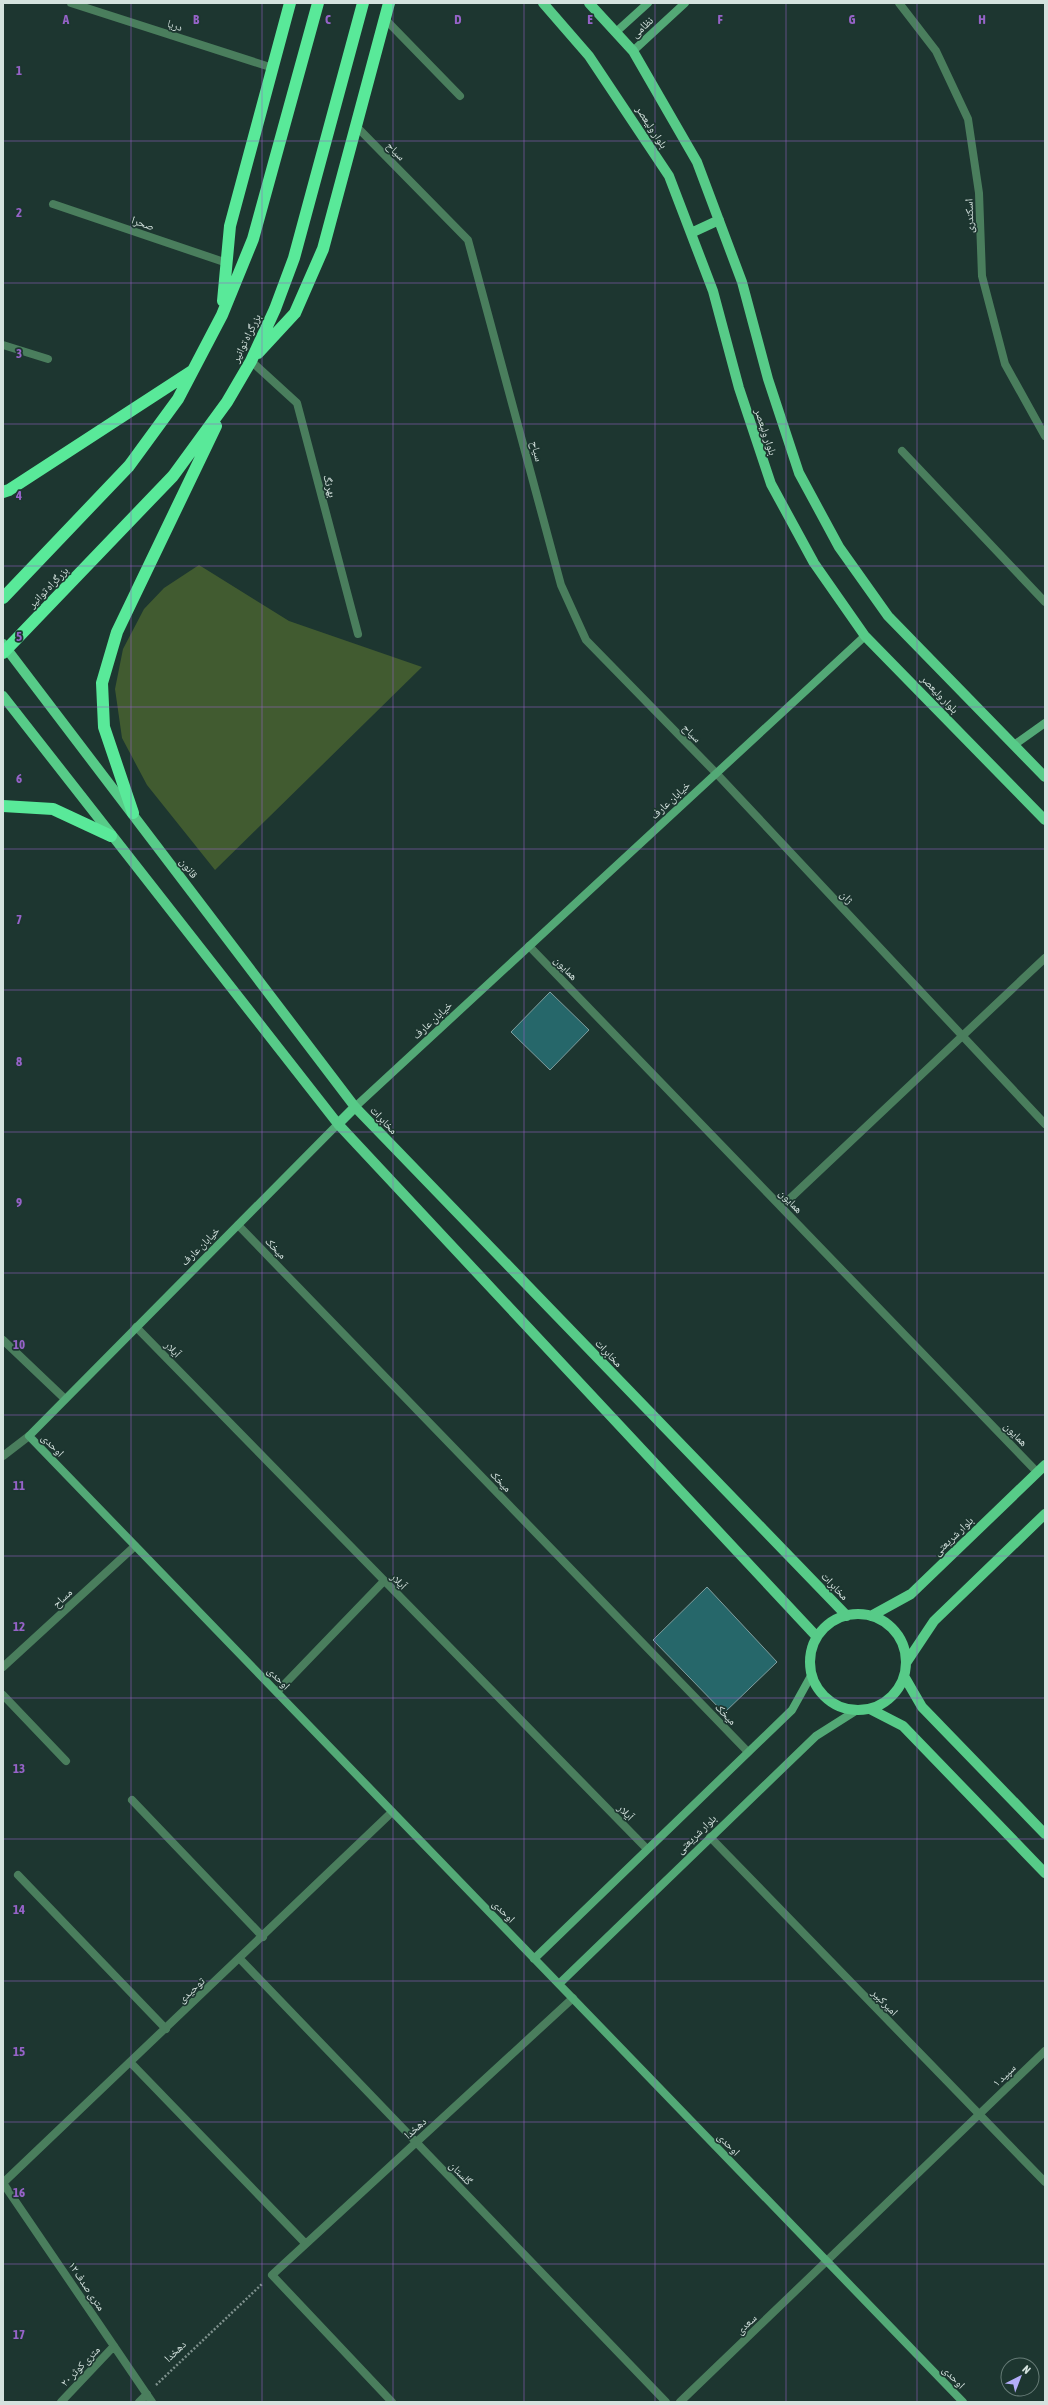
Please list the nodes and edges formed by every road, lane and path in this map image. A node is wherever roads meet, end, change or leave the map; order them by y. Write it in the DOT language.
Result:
graph roads {
  1 [pos="71,3"];
  2 [pos="290,3"];
  3 [pos="318,3"];
  4 [pos="363,3"];
  5 [pos="389,3"];
  6 [pos="543,3"];
  7 [pos="589,3"];
  8 [pos="648,3"];
  9 [pos="685,3"];
  10 [pos="899,3"];
  11 [pos="385,19"];
  12 [pos="616,32"];
  13 [pos="633,51"];
  14 [pos="273,68"];
  15 [pos="460,96"];
  16 [pos="356,126"];
  17 [pos="53,204"];
  18 [pos="718,220"];
  19 [pos="691,233"];
  20 [pos="227,263"];
  21 [pos="222,315"];
  22 [pos="3,345"];
  23 [pos="48,359"];
  24 [pos="250,361"];
  25 [pos="193,370"];
  26 [pos="227,402"];
  27 [pos="1045,436"];
  28 [pos="902,451"];
  29 [pos="3,492"];
  30 [pos="5,596"];
  31 [pos="1045,602"];
  32 [pos="358,634"];
  33 [pos="865,636"];
  34 [pos="3,644"];
  35 [pos="3,652"];
  36 [pos="3,696"];
  37 [pos="1045,723"];
  38 [pos="1014,745"];
  39 [pos="716,773"];
  40 [pos="1045,777"];
  41 [pos="3,806"];
  42 [pos="133,814"];
  43 [pos="1045,820"];
  44 [pos="111,836"];
  45 [pos="529,946"];
  46 [pos="1045,958"];
  47 [pos="962,1036"];
  48 [pos="355,1107"];
  49 [pos="338,1124"];
  50 [pos="1045,1124"];
  51 [pos="782,1207"];
  52 [pos="238,1225"];
  53 [pos="136,1327"];
  54 [pos="3,1340"];
  55 [pos="64,1400"];
  56 [pos="29,1436"];
  57 [pos="3,1456"];
  58 [pos="1045,1465"];
  59 [pos="1037,1472"];
  60 [pos="1045,1514"];
  61 [pos="135,1546"];
  62 [pos="384,1580"];
  63 [pos="847,1616"];
  64 [pos="871,1616"];
  65 [pos="817,1637"];
  66 [pos="906,1663"];
  67 [pos="3,1667"];
  68 [pos="812,1674"];
  69 [pos="904,1676"];
  70 [pos="277,1692"];
  71 [pos="3,1695"];
  72 [pos="870,1709"];
  73 [pos="857,1710"];
  74 [pos="748,1752"];
  75 [pos="66,1761"];
  76 [pos="132,1800"];
  77 [pos="392,1812"];
  78 [pos="1045,1834"];
  79 [pos="710,1838"];
  80 [pos="647,1850"];
  81 [pos="1045,1873"];
  82 [pos="18,1875"];
  83 [pos="263,1937"];
  84 [pos="240,1959"];
  85 [pos="534,1959"];
  86 [pos="559,1984"];
  87 [pos="573,1998"];
  88 [pos="166,2029"];
  89 [pos="1045,2051"];
  90 [pos="130,2062"];
  91 [pos="979,2114"];
  92 [pos="416,2142"];
  93 [pos="1045,2182"];
  94 [pos="3,2183"];
  95 [pos="305,2243"];
  96 [pos="826,2261"];
  97 [pos="272,2275"];
  98 [pos="114,2346"];
  99 [pos="147,2394"];
  100 [pos="61,2402"];
  101 [pos="139,2402"];
  102 [pos="152,2402"];
  103 [pos="392,2402"];
  104 [pos="666,2402"];
  105 [pos="680,2402"];
  106 [pos="963,2402"];
  1 -- 14 [label="street, دریا"];
  2 -- 14 [label="highway"];
  3 -- 21 [label="highway"];
  4 -- 24 [label="highway, بزرگراه توانیر"];
  5 -- 11 [label="highway"];
  6 -- 19 [label="main road, بلوار ولیعصر"];
  7 -- 12 [label="main road, بلوار ولیعصر"];
  8 -- 12 [label="street, نظامی"];
  9 -- 13 [label="street, نظامی"];
  10 -- 27 [label="street, اسکندری"];
  11 -- 15 [label="street"];
  11 -- 16 [label="highway"];
  12 -- 13 [label="main road, بلوار ولیعصر"];
  13 -- 18 [label="main road, بلوار ولیعصر"];
  14 -- 20 [label="highway"];
  16 -- 24 [label="highway"];
  16 -- 39 [label="street, سیاح"];
  17 -- 20 [label="street, صحرا"];
  18 -- 19 [label="main road"];
  18 -- 38 [label="main road, بلوار ولیعصر"];
  19 -- 33 [label="main road, بلوار ولیعصر"];
  20 -- 21 [label="highway"];
  21 -- 25 [label="highway"];
  22 -- 23 [label="street"];
  24 -- 26 [label="highway, بزرگراه توانیر"];
  24 -- 32 [label="street, بهرنگ"];
  25 -- 29 [label="highway"];
  25 -- 30 [label="highway"];
  26 -- 35 [label="highway, بزرگراه توانیر"];
  26 -- 42 [label="highway"];
  28 -- 31 [label="street"];
  33 -- 39 [label="street, خیابان عارف"];
  33 -- 43 [label="main road, بلوار ولیعصر"];
  34 -- 42 [label="main road, قانون"];
  36 -- 44 [label="main road"];
  37 -- 38 [label="street"];
  38 -- 40 [label="main road, بلوار ولیعصر"];
  39 -- 45 [label="street, خیابان عارف"];
  39 -- 47 [label="street, ژان"];
  41 -- 44 [label="highway"];
  42 -- 48 [label="main road, قانون"];
  44 -- 49 [label="main road"];
  45 -- 48 [label="street, خیابان عارف"];
  45 -- 51 [label="street, همایون"];
  46 -- 47 [label="street"];
  47 -- 50 [label="street, ژان"];
  47 -- 51 [label="street"];
  48 -- 49 [label="main road, خیابان عارف"];
  48 -- 63 [label="main road, مخابرات"];
  49 -- 52 [label="street, خیابان عارف"];
  49 -- 65 [label="main road"];
  51 -- 59 [label="street, همایون"];
  52 -- 53 [label="street, خیابان عارف"];
  52 -- 74 [label="street, میخک"];
  53 -- 55 [label="street, خیابان عارف"];
  53 -- 62 [label="street, آیلار"];
  54 -- 55 [label="street"];
  55 -- 56 [label="street, خیابان عارف"];
  56 -- 57 [label="street"];
  56 -- 61 [label="street, اوحدی"];
  58 -- 59 [label="main road, بلوار شریعتى"];
  59 -- 64 [label="main road, بلوار شریعتى"];
  60 -- 66 [label="main road"];
  61 -- 67 [label="street, مساح"];
  61 -- 70 [label="street, اوحدی"];
  62 -- 70 [label="street"];
  62 -- 80 [label="street, آیلار"];
  63 -- 64 [label="main road"];
  63 -- 65 [label="main road"];
  64 -- 66 [label="main road"];
  65 -- 68 [label="main road"];
  66 -- 69 [label="main road"];
  68 -- 73 [label="main road"];
  68 -- 74 [label="street, بلوار شریعتى"];
  69 -- 72 [label="main road"];
  69 -- 78 [label="main road"];
  70 -- 77 [label="street, اوحدی"];
  71 -- 75 [label="street"];
  72 -- 73 [label="main road"];
  72 -- 81 [label="main road"];
  73 -- 79 [label="street, بلوار شریعتى"];
  74 -- 80 [label="street, بلوار شریعتى"];
  76 -- 83 [label="street"];
  77 -- 83 [label="street, توحیدی"];
  77 -- 85 [label="street, اوحدی"];
  79 -- 86 [label="street, بلوار شریعتى"];
  79 -- 91 [label="street, امیرکبیر"];
  80 -- 85 [label="street, بلوار شریعتى"];
  82 -- 88 [label="street"];
  83 -- 84 [label="street, توحیدی"];
  84 -- 88 [label="street, توحیدی"];
  84 -- 92 [label="street, گلستان"];
  85 -- 86 [label="street, اوحدی"];
  86 -- 87 [label="street, اوحدی"];
  87 -- 92 [label="street, دهخدا"];
  87 -- 96 [label="street, اوحدی"];
  88 -- 90 [label="street, توحیدی"];
  89 -- 91 [label="street, سپید ۱"];
  90 -- 94 [label="street, توحیدی"];
  90 -- 95 [label="street"];
  91 -- 93 [label="street, امیرکبیر"];
  91 -- 96 [label="street, سپید ۱"];
  92 -- 95 [label="street, دهخدا"];
  92 -- 104 [label="street, گلستان"];
  94 -- 98 [label="street, ۱۲ متری صدف"];
  95 -- 97 [label="street, دهخدا"];
  96 -- 105 [label="street, سعدی"];
  96 -- 106 [label="street, اوحدی"];
  97 -- 99 [label="path, دهخدا"];
  97 -- 103 [label="street"];
  98 -- 99 [label="street, ۱۲ متری صدف"];
  98 -- 100 [label="street, ۲۰ متری کوثر"];
  99 -- 101 [label="street"];
  99 -- 102 [label="street, ۱۲ متری صدف"];
}
